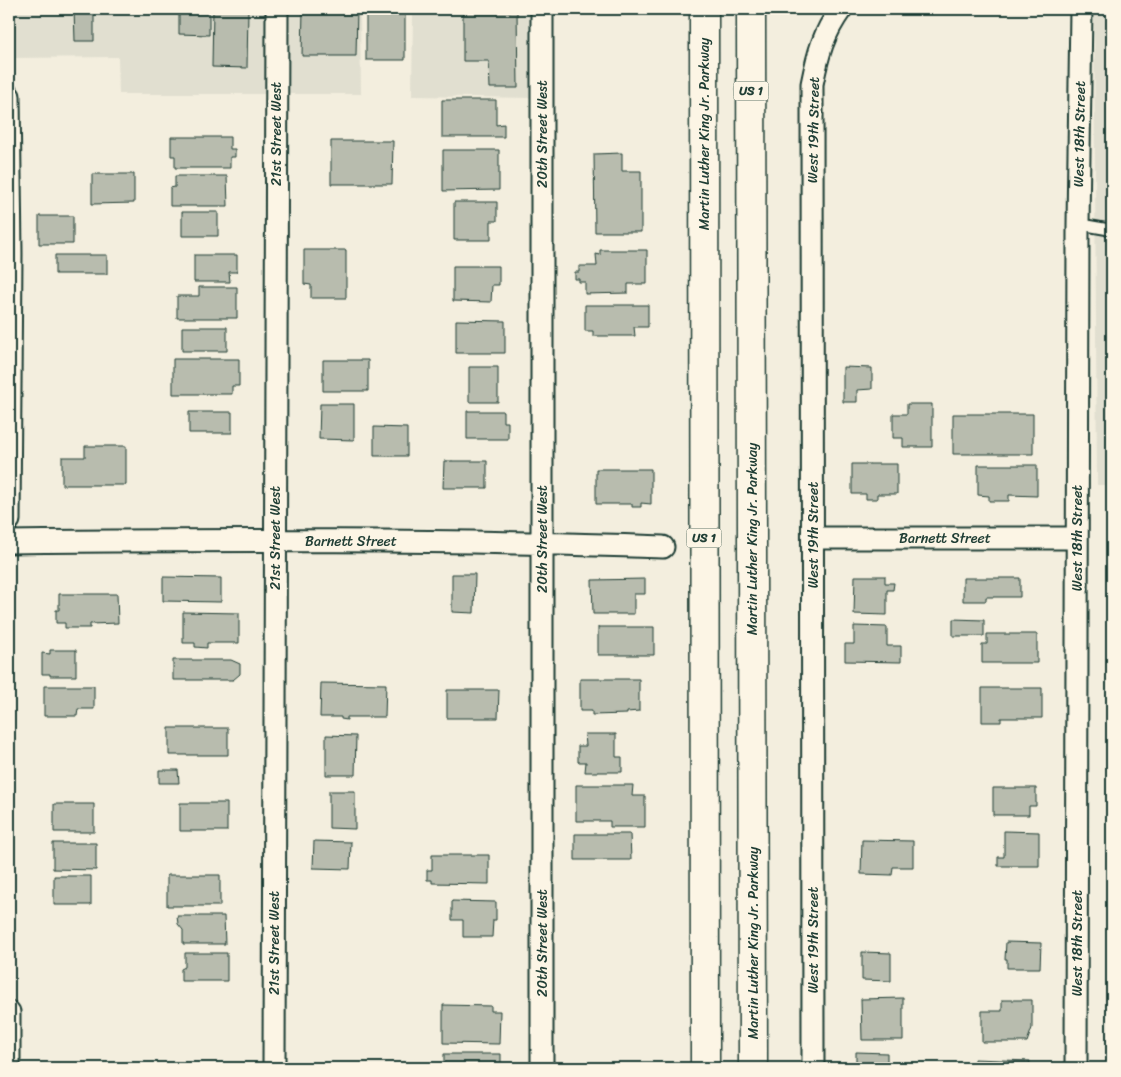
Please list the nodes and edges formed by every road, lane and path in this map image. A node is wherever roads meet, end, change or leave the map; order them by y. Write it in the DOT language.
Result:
graph roads {
  1 [pos="276,9"];
  2 [pos="542,9"];
  3 [pos="704,9"];
  4 [pos="751,9"];
  5 [pos="841,9"];
  6 [pos="1081,9"];
  7 [pos="9,96"];
  8 [pos="1078,224"];
  9 [pos="1112,230"];
  10 [pos="9,520"];
  11 [pos="813,538"];
  12 [pos="1077,538"];
  13 [pos="275,541"];
  14 [pos="9,542"];
  15 [pos="542,542"];
  16 [pos="663,547"];
  17 [pos="9,1012"];
  18 [pos="9,1068"];
  19 [pos="274,1068"];
  20 [pos="542,1068"];
  21 [pos="705,1068"];
  22 [pos="753,1068"];
  23 [pos="813,1068"];
  24 [pos="1076,1068"];
  1 -- 13 [label="street, 21st Street West"];
  2 -- 15 [label="street, 20th Street West"];
  3 -- 21 [label="highway, Martin Luther King Jr. Parkway / US 1"];
  4 -- 22 [label="highway, Martin Luther King Jr. Parkway / US 1"];
  5 -- 11 [label="street, West 19th Street"];
  6 -- 8 [label="street, West 18th Street"];
  7 -- 10 [label="street"];
  8 -- 9 [label="lane"];
  8 -- 12 [label="street, West 18th Street"];
  11 -- 12 [label="street, Barnett Street"];
  11 -- 23 [label="street, West 19th Street"];
  12 -- 24 [label="street, West 18th Street"];
  13 -- 14 [label="street, Barnett Street"];
  13 -- 15 [label="street, Barnett Street"];
  13 -- 19 [label="street, 21st Street West"];
  15 -- 16 [label="street, Barnett Street"];
  15 -- 20 [label="street, 20th Street West"];
  17 -- 18 [label="street"];
}
